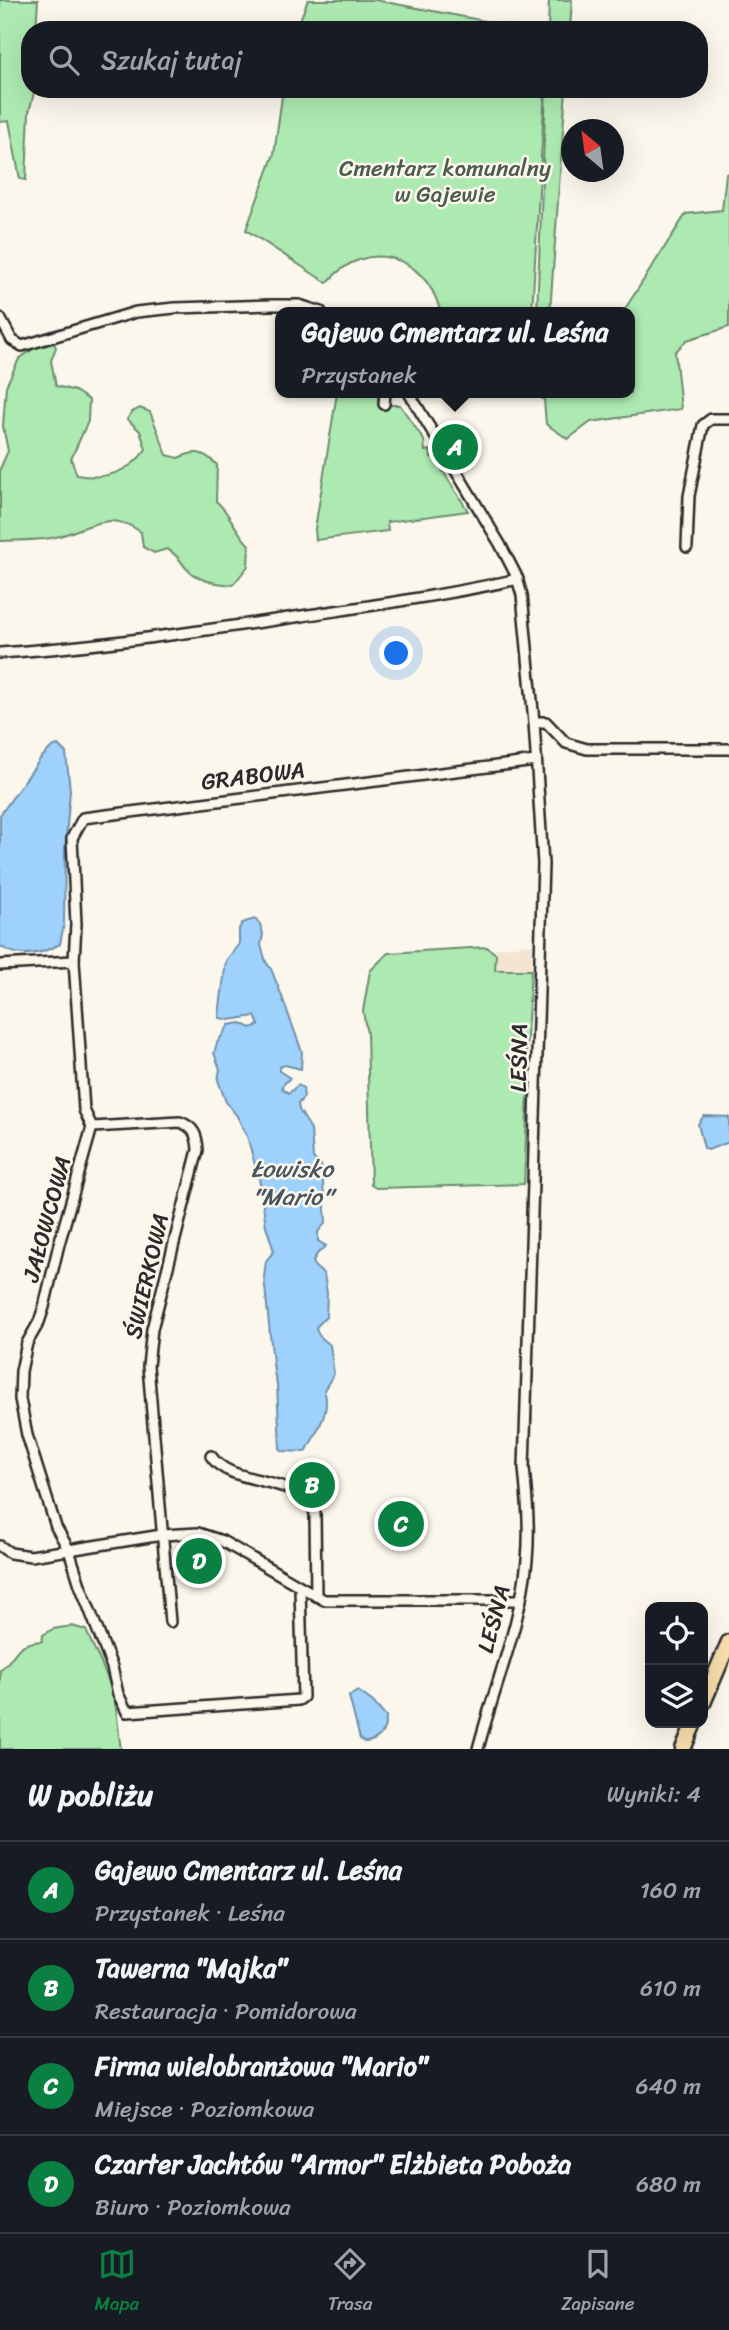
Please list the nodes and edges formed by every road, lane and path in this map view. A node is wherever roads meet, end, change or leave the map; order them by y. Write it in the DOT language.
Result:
graph roads {
  1 [pos="305,307"];
  2 [pos="0,318"];
  3 [pos="385,398"];
  4 [pos="412,398"];
  5 [pos="384,404"];
  6 [pos="729,419"];
  7 [pos="687,547"];
  8 [pos="518,579"];
  9 [pos="0,653"];
  10 [pos="534,722"];
  11 [pos="729,749"];
  12 [pos="537,761"];
  13 [pos="76,925"];
  14 [pos="74,961"];
  15 [pos="0,965"];
  16 [pos="92,1127"];
  17 [pos="212,1456"];
  18 [pos="162,1535"];
  19 [pos="0,1546"];
  20 [pos="69,1550"];
  21 [pos="300,1588"];
  22 [pos="316,1596"];
  23 [pos="521,1600"];
  24 [pos="170,1622"];
  25 [pos="729,1642"];
  26 [pos="708,1691"];
  27 [pos="692,1728"];
  28 [pos="478,1749"];
  29 [pos="683,1749"];
  1 -- 2 [label="street"];
  3 -- 5 [label="street"];
  4 -- 8 [label="street, LEŚNA"];
  6 -- 7 [label="street"];
  8 -- 9 [label="street"];
  8 -- 10 [label="street, LEŚNA"];
  10 -- 11 [label="street"];
  10 -- 12 [label="street, LEŚNA"];
  12 -- 13 [label="street, GRABOWA"];
  12 -- 23 [label="street, LEŚNA"];
  13 -- 14 [label="street, JAŁOWCOWA"];
  14 -- 15 [label="street"];
  14 -- 16 [label="street, JAŁOWCOWA"];
  16 -- 18 [label="street, ŚWIERKOWA"];
  16 -- 20 [label="street, JAŁOWCOWA"];
  17 -- 22 [label="street"];
  18 -- 20 [label="street"];
  18 -- 21 [label="street"];
  18 -- 24 [label="street, ŚWIERKOWA"];
  19 -- 20 [label="street"];
  20 -- 21 [label="street, JAŁOWCOWA"];
  21 -- 22 [label="street"];
  22 -- 23 [label="street"];
  23 -- 28 [label="street, LEŚNA"];
  25 -- 26 [label="main road"];
  27 -- 29 [label="main road"];
}
